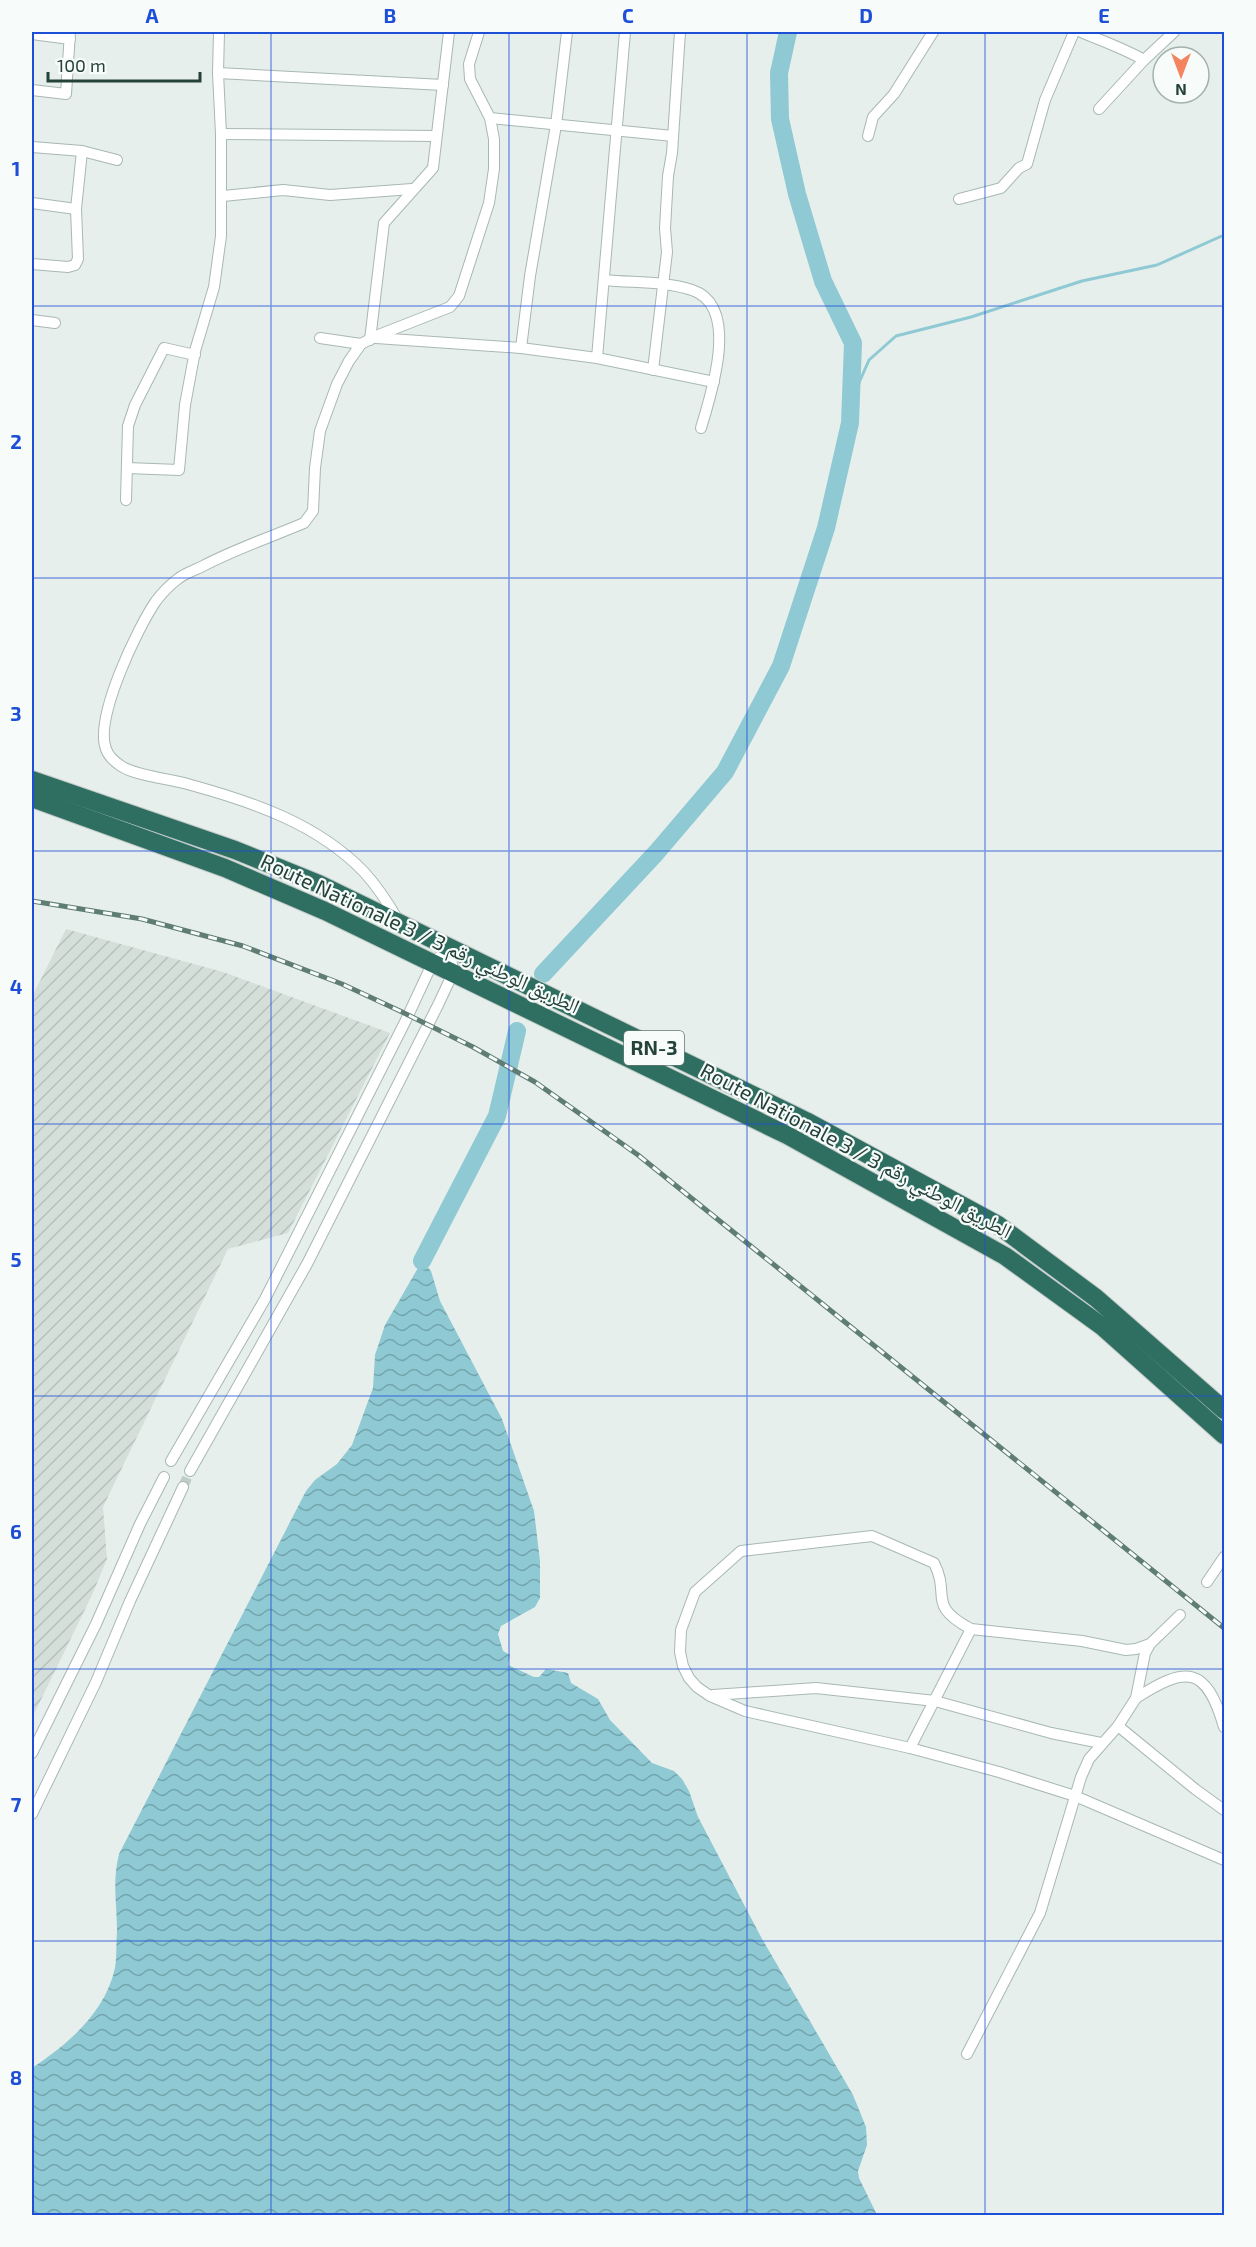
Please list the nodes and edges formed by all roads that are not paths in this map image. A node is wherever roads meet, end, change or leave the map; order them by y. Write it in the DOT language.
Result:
graph roads {
  1 [pos="219,32"];
  2 [pos="449,32"];
  3 [pos="479,32"];
  4 [pos="567,32"];
  5 [pos="625,32"];
  6 [pos="680,32"];
  7 [pos="933,32"];
  8 [pos="1074,32"];
  9 [pos="1081,32"];
  10 [pos="1174,32"];
  11 [pos="32,34"];
  12 [pos="70,35"];
  13 [pos="1144,60"];
  14 [pos="218,73"];
  15 [pos="443,85"];
  16 [pos="32,90"];
  17 [pos="1098,108"];
  18 [pos="490,118"];
  19 [pos="556,125"];
  20 [pos="616,130"];
  21 [pos="221,134"];
  22 [pos="435,136"];
  23 [pos="673,136"];
  24 [pos="868,136"];
  25 [pos="32,147"];
  26 [pos="82,152"];
  27 [pos="117,160"];
  28 [pos="412,189"];
  29 [pos="223,196"];
  30 [pos="959,199"];
  31 [pos="32,203"];
  32 [pos="76,209"];
  33 [pos="32,264"];
  34 [pos="605,280"];
  35 [pos="664,285"];
  36 [pos="32,320"];
  37 [pos="55,323"];
  38 [pos="320,338"];
  39 [pos="368,341"];
  40 [pos="521,348"];
  41 [pos="195,355"];
  42 [pos="597,358"];
  43 [pos="653,370"];
  44 [pos="714,382"];
  45 [pos="701,428"];
  46 [pos="127,468"];
  47 [pos="126,500"];
  48 [pos="32,780"];
  49 [pos="32,798"];
  50 [pos="400,923"];
  51 [pos="450,947"];
  52 [pos="432,964"];
  53 [pos="453,974"];
  54 [pos="366,1099"];
  55 [pos="386,1108"];
  56 [pos="323,1187"];
  57 [pos="341,1197"];
  58 [pos="265,1299"];
  59 [pos="282,1309"];
  60 [pos="1224,1410"];
  61 [pos="1224,1435"];
  62 [pos="171,1461"];
  63 [pos="190,1471"];
  64 [pos="164,1478"];
  65 [pos="183,1487"];
  66 [pos="1224,1557"];
  67 [pos="1207,1582"];
  68 [pos="1180,1616"];
  69 [pos="971,1629"];
  70 [pos="1150,1644"];
  71 [pos="710,1696"];
  72 [pos="1136,1698"];
  73 [pos="935,1701"];
  74 [pos="1118,1726"];
  75 [pos="1224,1727"];
  76 [pos="1101,1743"];
  77 [pos="910,1748"];
  78 [pos="32,1754"];
  79 [pos="1075,1796"];
  80 [pos="1224,1810"];
  81 [pos="32,1814"];
  82 [pos="1224,1860"];
  83 [pos="967,2054"];
  1 -- 14 [label="street"];
  2 -- 15 [label="street"];
  3 -- 18 [label="street"];
  4 -- 19 [label="street"];
  5 -- 20 [label="street"];
  6 -- 23 [label="street"];
  7 -- 24 [label="street"];
  8 -- 30 [label="street"];
  9 -- 13 [label="street"];
  10 -- 13 [label="street"];
  11 -- 12 [label="street"];
  12 -- 16 [label="street"];
  13 -- 17 [label="street"];
  14 -- 15 [label="street"];
  14 -- 21 [label="street"];
  15 -- 22 [label="street"];
  18 -- 19 [label="street"];
  18 -- 39 [label="street"];
  19 -- 20 [label="street"];
  19 -- 40 [label="street"];
  20 -- 23 [label="street"];
  20 -- 34 [label="street"];
  21 -- 22 [label="street"];
  21 -- 29 [label="street"];
  22 -- 28 [label="street"];
  23 -- 35 [label="street"];
  25 -- 26 [label="street"];
  26 -- 27 [label="street"];
  26 -- 32 [label="street"];
  28 -- 29 [label="street"];
  28 -- 39 [label="street"];
  29 -- 41 [label="street"];
  31 -- 32 [label="street"];
  32 -- 33 [label="street"];
  34 -- 35 [label="street"];
  34 -- 42 [label="street"];
  35 -- 43 [label="street"];
  35 -- 44 [label="street"];
  36 -- 37 [label="street"];
  38 -- 39 [label="street"];
  39 -- 40 [label="street"];
  39 -- 50 [label="street"];
  40 -- 42 [label="street"];
  41 -- 46 [label="street"];
  41 -- 46 [label="street"];
  42 -- 43 [label="street"];
  43 -- 44 [label="street"];
  44 -- 45 [label="street"];
  46 -- 47 [label="street"];
  48 -- 50 [label="highway, Route Nationale 3 / الطريق الوطني رقم 3 / RN-3"];
  49 -- 52 [label="highway, Route Nationale 3 / الطريق الوطني رقم 3 / RN-3"];
  50 -- 51 [label="highway, Route Nationale 3 / الطريق الوطني رقم 3 / RN-3"];
  51 -- 52 [label="street"];
  51 -- 53 [label="street"];
  51 -- 60 [label="highway, Route Nationale 3 / الطريق الوطني رقم 3 / RN-3"];
  52 -- 53 [label="highway, Route Nationale 3 / الطريق الوطني رقم 3 / RN-3"];
  52 -- 54 [label="street"];
  53 -- 55 [label="street"];
  53 -- 61 [label="highway, Route Nationale 3 / الطريق الوطني رقم 3 / RN-3"];
  54 -- 55 [label="street"];
  54 -- 56 [label="street"];
  55 -- 57 [label="street"];
  56 -- 57 [label="street"];
  56 -- 58 [label="street"];
  57 -- 59 [label="street"];
  58 -- 59 [label="street"];
  58 -- 62 [label="street"];
  59 -- 63 [label="street"];
  64 -- 78 [label="street"];
  65 -- 81 [label="street"];
  66 -- 67 [label="street"];
  68 -- 70 [label="street"];
  69 -- 70 [label="street"];
  69 -- 71 [label="street"];
  69 -- 73 [label="street"];
  70 -- 72 [label="street"];
  71 -- 73 [label="street"];
  71 -- 77 [label="street"];
  72 -- 74 [label="street"];
  72 -- 75 [label="street"];
  73 -- 76 [label="street"];
  73 -- 77 [label="street"];
  74 -- 76 [label="street"];
  74 -- 80 [label="street"];
  76 -- 79 [label="street"];
  77 -- 79 [label="street"];
  79 -- 82 [label="street"];
  79 -- 83 [label="street"];
}
